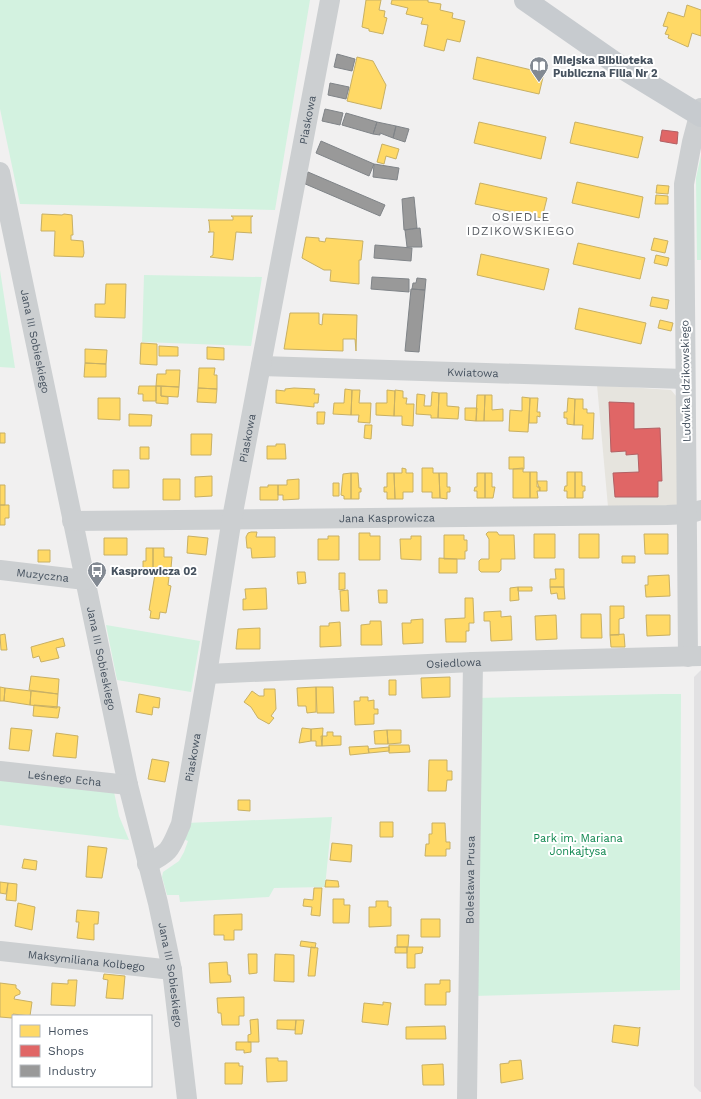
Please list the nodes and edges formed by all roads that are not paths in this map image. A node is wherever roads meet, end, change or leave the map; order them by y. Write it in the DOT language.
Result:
graph roads {
  1 [pos="330,0"];
  2 [pos="525,0"];
  3 [pos="700,113"];
  4 [pos="0,172"];
  5 [pos="693,347"];
  6 [pos="261,366"];
  7 [pos="685,379"];
  8 [pos="695,512"];
  9 [pos="232,518"];
  10 [pos="72,521"];
  11 [pos="0,570"];
  12 [pos="85,580"];
  13 [pos="695,657"];
  14 [pos="473,662"];
  15 [pos="207,674"];
  16 [pos="0,771"];
  17 [pos="128,785"];
  18 [pos="147,864"];
  19 [pos="0,951"];
  20 [pos="172,970"];
  21 [pos="187,1099"];
  22 [pos="468,1099"];
  1 -- 6 [label="street, Piaskowa"];
  2 -- 3 [label="main road"];
  3 -- 5 [label="street, Ludwika Idzikowskiego"];
  4 -- 10 [label="street, Jana III Sobieskiego"];
  5 -- 7 [label="street, Ludwika Idzikowskiego"];
  6 -- 7 [label="street, Kwiatowa"];
  6 -- 9 [label="street, Piaskowa"];
  7 -- 8 [label="street, Ludwika Idzikowskiego"];
  8 -- 9 [label="street, Jana Kasprowicza"];
  8 -- 13 [label="street, Ludwika Idzikowskiego"];
  9 -- 10 [label="street, Jana Kasprowicza"];
  9 -- 15 [label="street, Piaskowa"];
  10 -- 12 [label="street, Jana III Sobieskiego"];
  11 -- 12 [label="street, Muzyczna"];
  12 -- 17 [label="street, Jana III Sobieskiego"];
  13 -- 14 [label="street, Osiedlowa"];
  14 -- 15 [label="street, Osiedlowa"];
  14 -- 22 [label="street, Bolesława Prusa"];
  15 -- 18 [label="street, Piaskowa"];
  16 -- 17 [label="street, Leśnego Echa"];
  17 -- 18 [label="street, Jana III Sobieskiego"];
  18 -- 20 [label="street, Jana III Sobieskiego"];
  19 -- 20 [label="street, Maksymiliana Kolbego"];
  20 -- 21 [label="street, Jana III Sobieskiego"];
}
